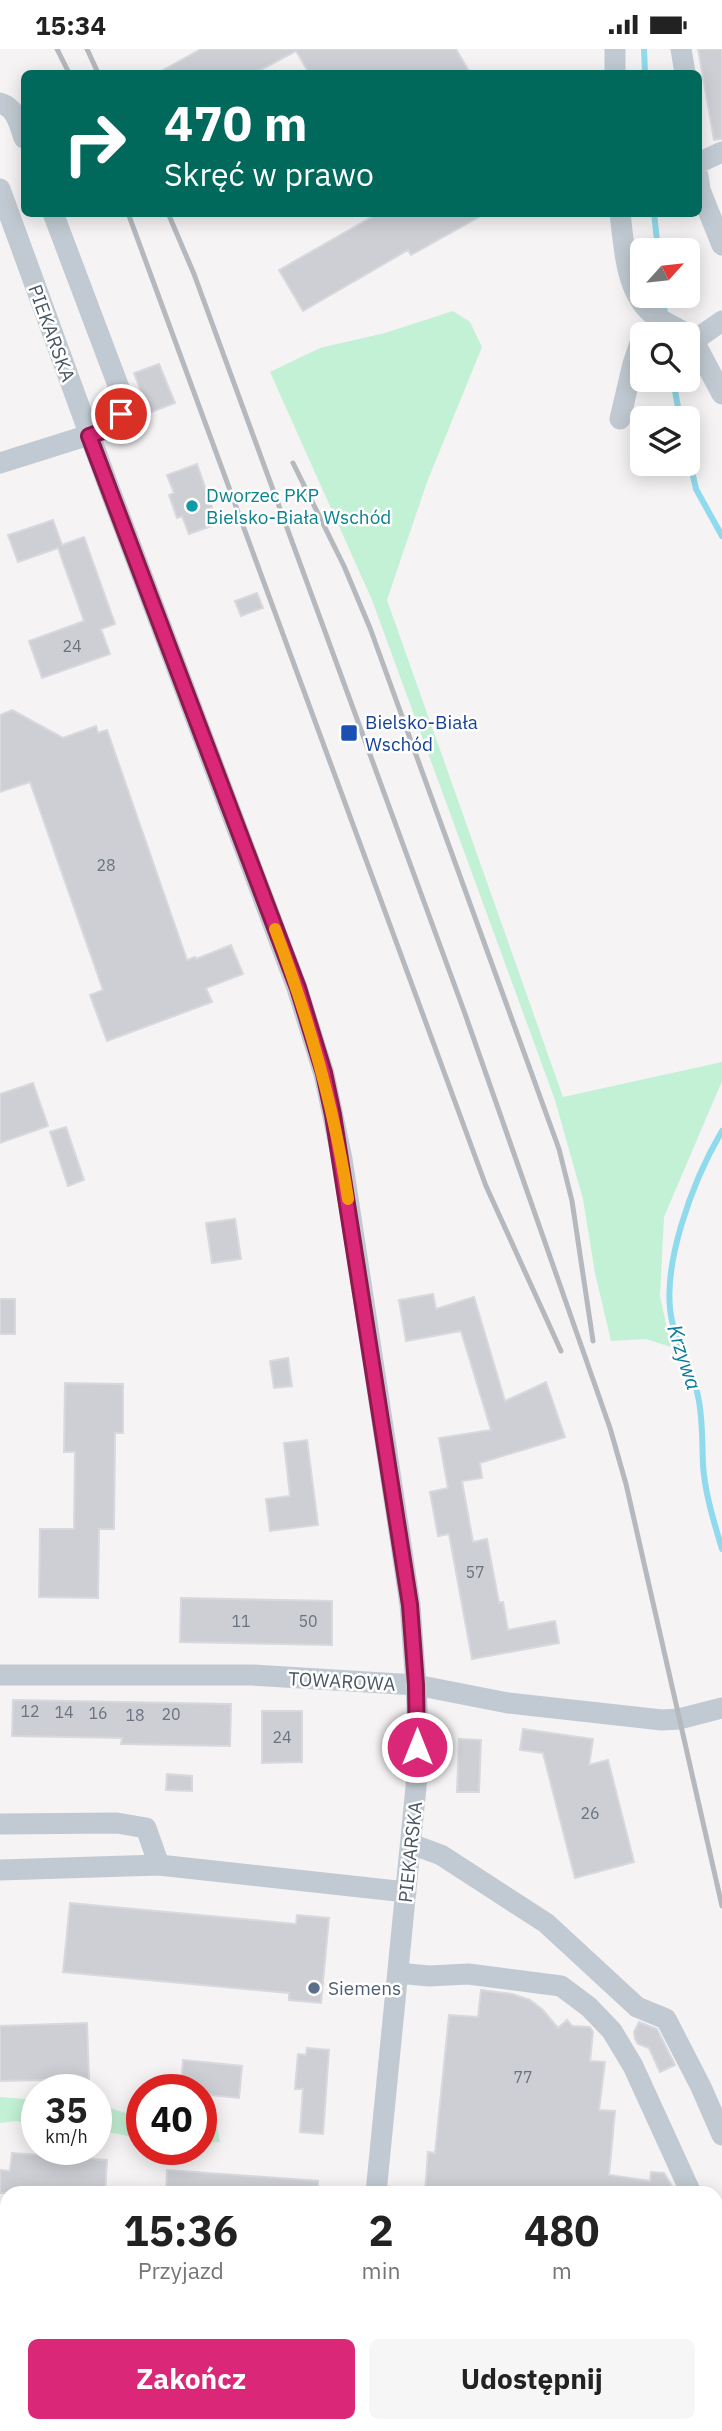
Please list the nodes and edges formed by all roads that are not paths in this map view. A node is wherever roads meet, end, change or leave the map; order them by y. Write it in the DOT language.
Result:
graph roads {
  1 [pos="615,49"];
  2 [pos="681,49"];
  3 [pos="615,70"];
  4 [pos="684,70"];
  5 [pos="0,103"];
  6 [pos="21,129"];
  7 [pos="722,152"];
  8 [pos="702,161"];
  9 [pos="0,189"];
  10 [pos="702,195"];
  11 [pos="55,217"];
  12 [pos="621,217"];
  13 [pos="722,245"];
  14 [pos="650,313"];
  15 [pos="722,321"];
  16 [pos="647,322"];
  17 [pos="665,322"];
  18 [pos="700,331"];
  19 [pos="700,356"];
  20 [pos="630,376"];
  21 [pos="722,394"];
  22 [pos="620,419"];
  23 [pos="89,436"];
  24 [pos="0,464"];
  25 [pos="0,1675"];
  26 [pos="416,1685"];
  27 [pos="722,1708"];
  28 [pos="0,1825"];
  29 [pos="411,1844"];
  30 [pos="159,1865"];
  31 [pos="0,1870"];
  32 [pos="406,1892"];
  33 [pos="398,1973"];
  34 [pos="722,2135"];
  35 [pos="377,2186"];
  36 [pos="688,2186"];
  1 -- 3 [label="street"];
  2 -- 4 [label="street"];
  5 -- 6 [label="street"];
  7 -- 8 [label="street"];
  9 -- 23 [label="street, PIEKARSKA"];
  10 -- 13 [label="street"];
  11 -- 23 [label="street"];
  12 -- 14 [label="street"];
  14 -- 16 [label="street"];
  14 -- 17 [label="street"];
  15 -- 18 [label="street"];
  19 -- 21 [label="street"];
  20 -- 22 [label="street"];
  23 -- 24 [label="street"];
  23 -- 26 [label="street, PIEKARSKA"];
  25 -- 26 [label="street, TOWAROWA"];
  26 -- 27 [label="street, TOWAROWA"];
  26 -- 29 [label="street, PIEKARSKA"];
  28 -- 30 [label="street"];
  29 -- 32 [label="street, PIEKARSKA"];
  29 -- 34 [label="street"];
  30 -- 31 [label="street"];
  30 -- 32 [label="street"];
  32 -- 33 [label="street, PIEKARSKA"];
  33 -- 35 [label="street, PIEKARSKA"];
  33 -- 36 [label="street"];
}
